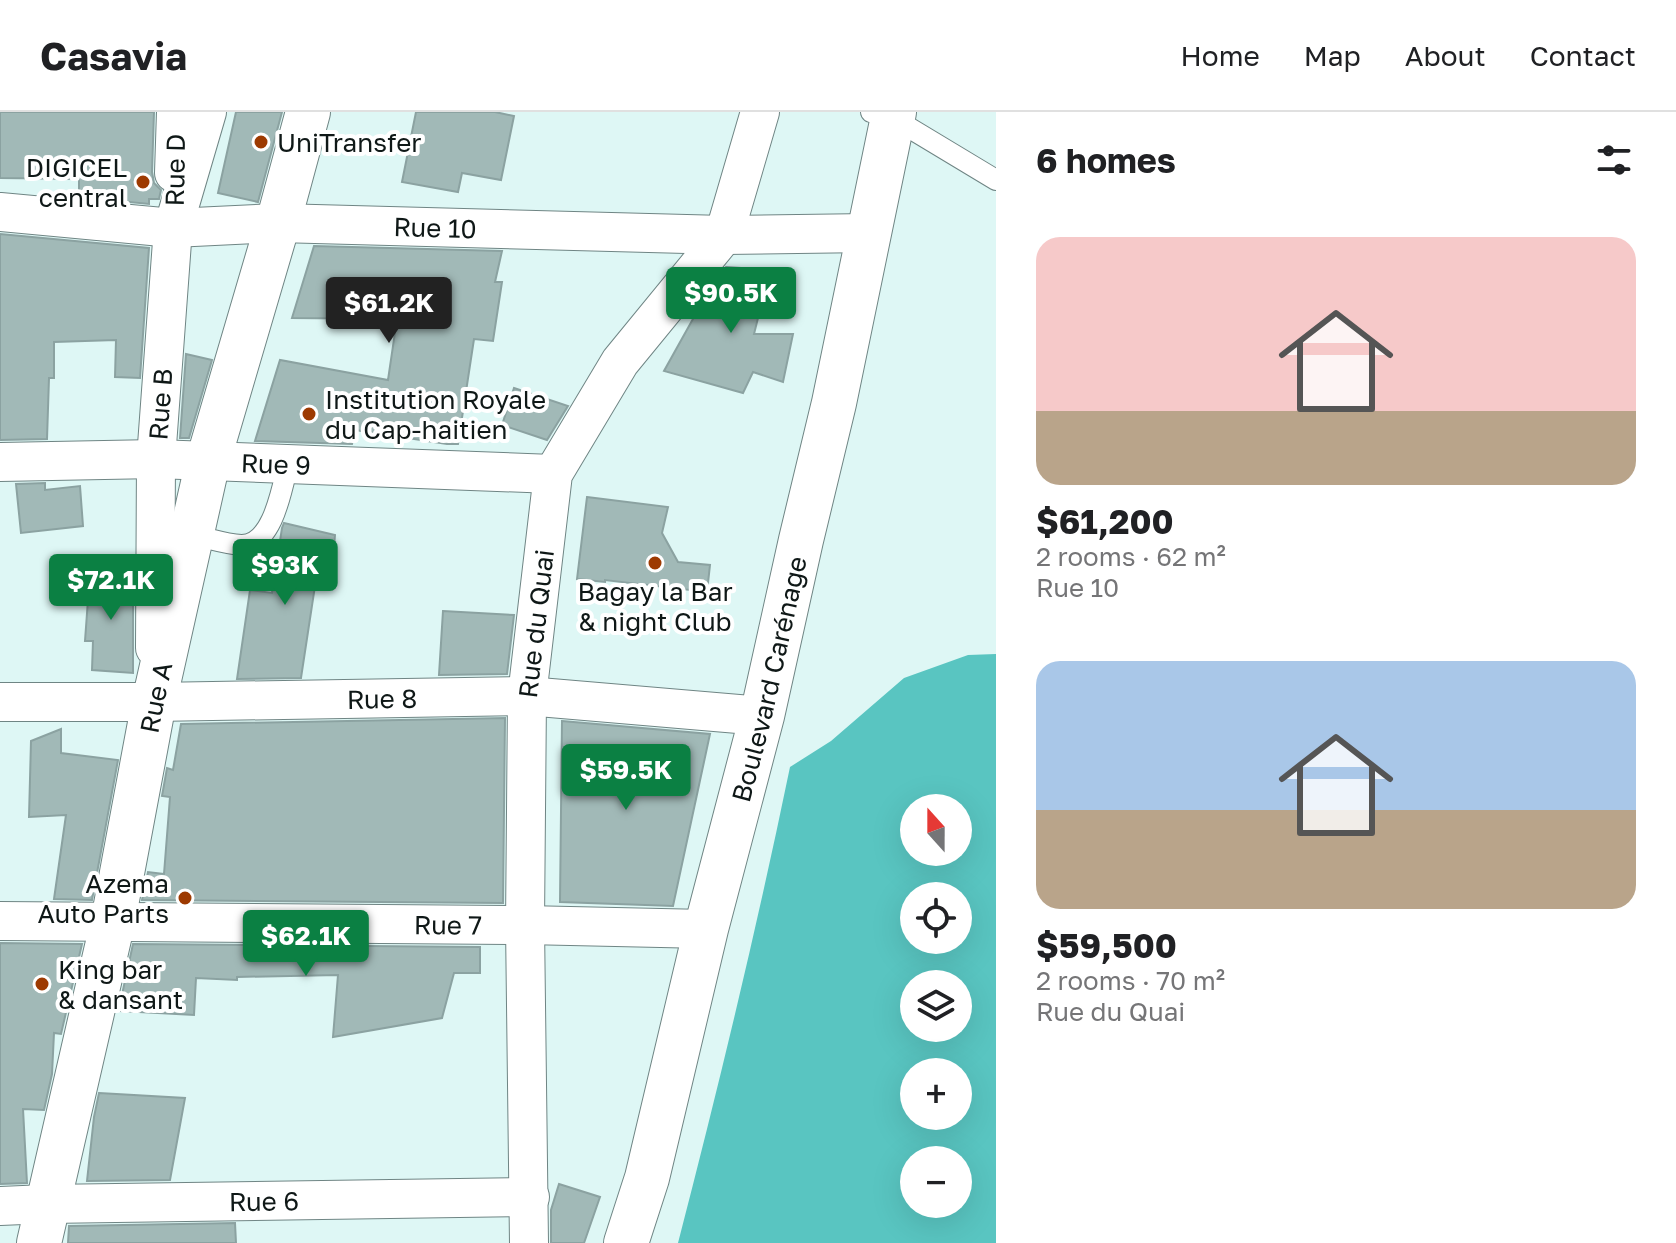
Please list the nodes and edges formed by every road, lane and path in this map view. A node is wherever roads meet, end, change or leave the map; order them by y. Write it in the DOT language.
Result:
graph roads {
  1 [pos="176,112"];
  2 [pos="207,112"];
  3 [pos="308,112"];
  4 [pos="760,112"];
  5 [pos="886,114"];
  6 [pos="996,180"];
  7 [pos="0,212"];
  8 [pos="278,223"];
  9 [pos="173,228"];
  10 [pos="869,233"];
  11 [pos="724,235"];
  12 [pos="156,459"];
  13 [pos="208,461"];
  14 [pos="0,462"];
  15 [pos="288,464"];
  16 [pos="553,474"];
  17 [pos="192,535"];
  18 [pos="527,696"];
  19 [pos="0,702"];
  20 [pos="154,702"];
  21 [pos="762,716"];
  22 [pos="0,921"];
  23 [pos="113,921"];
  24 [pos="525,925"];
  25 [pos="706,929"];
  26 [pos="530,1197"];
  27 [pos="0,1206"];
  28 [pos="42,1223"];
  29 [pos="529,1243"];
  30 [pos="626,1243"];
  1 -- 9 [label="street, Rue D"];
  2 -- 9 [label="street, Rue B"];
  3 -- 8 [label="street, Rue A"];
  4 -- 11 [label="street, Rue du Quai"];
  5 -- 6 [label="lane"];
  5 -- 10 [label="street, Boulevard Carénage"];
  7 -- 9 [label="street, Rue 10"];
  8 -- 9 [label="street, Rue 10"];
  8 -- 11 [label="street, Rue 10"];
  8 -- 13 [label="street, Rue A"];
  9 -- 12 [label="street, Rue B"];
  10 -- 11 [label="street, Rue 10"];
  10 -- 21 [label="street, Boulevard Carénage"];
  11 -- 16 [label="street, Rue du Quai"];
  12 -- 13 [label="street, Rue 9"];
  12 -- 14 [label="street, Rue 9"];
  12 -- 20 [label="street, Rue B"];
  13 -- 15 [label="street, Rue 9"];
  13 -- 17 [label="street, Rue A"];
  15 -- 16 [label="street, Rue 9"];
  15 -- 17 [label="lane"];
  16 -- 18 [label="street, Rue du Quai"];
  17 -- 20 [label="street, Rue A"];
  18 -- 20 [label="street, Rue 8"];
  18 -- 21 [label="street, Rue 8"];
  18 -- 24 [label="street, Rue du Quai"];
  19 -- 20 [label="street, Rue 8"];
  20 -- 23 [label="street, Rue A"];
  21 -- 25 [label="street, Boulevard Carénage"];
  22 -- 23 [label="street, Rue 7"];
  23 -- 24 [label="street, Rue 7"];
  23 -- 28 [label="street, Rue A"];
  24 -- 25 [label="street, Rue 7"];
  24 -- 26 [label="street, Rue du Quai"];
  25 -- 30 [label="street, Boulevard Carénage"];
  26 -- 28 [label="street, Rue 6"];
  26 -- 29 [label="street, Rue du Quai"];
  27 -- 28 [label="street, Rue 6"];
}
